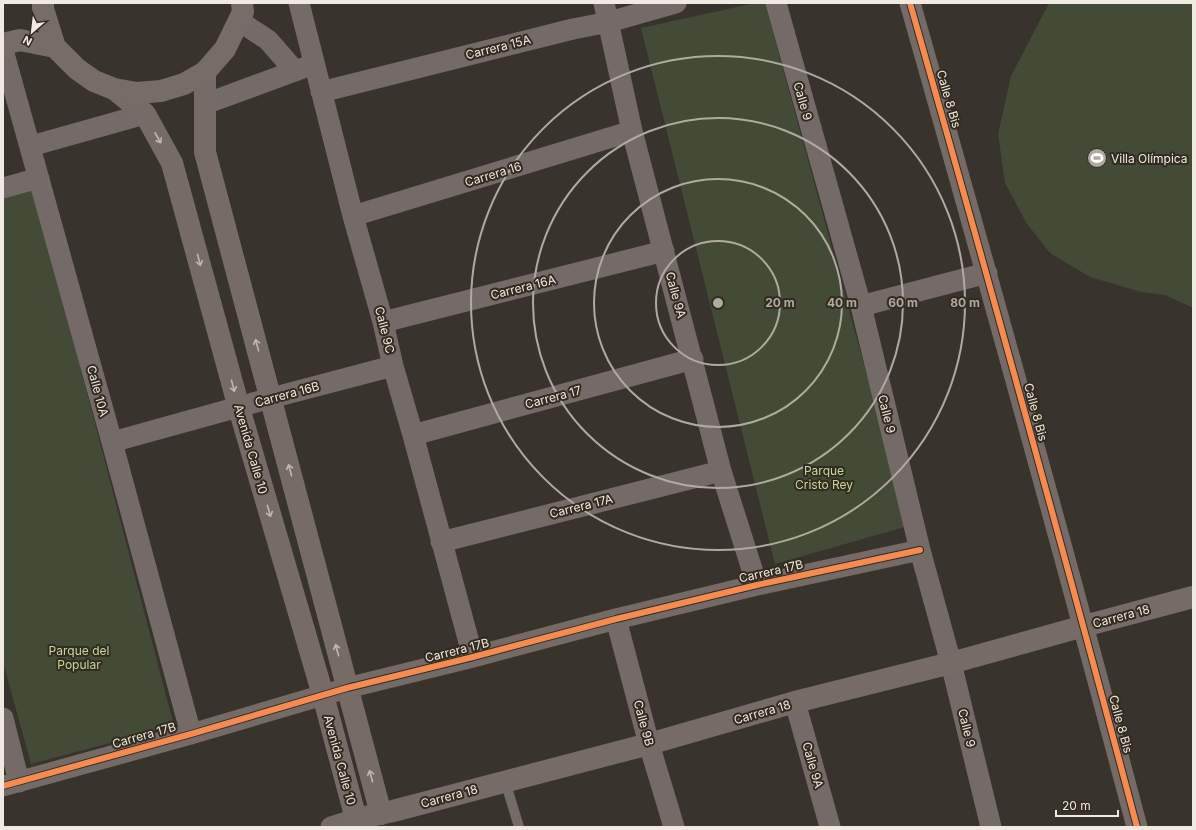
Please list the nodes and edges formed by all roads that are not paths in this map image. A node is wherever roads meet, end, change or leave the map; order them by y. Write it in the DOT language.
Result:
graph roads {
  1 [pos="43,3"];
  2 [pos="299,3"];
  3 [pos="676,3"];
  4 [pos="776,3"];
  5 [pos="910,3"];
  6 [pos="244,10"];
  7 [pos="606,12"];
  8 [pos="3,44"];
  9 [pos="55,47"];
  10 [pos="3,50"];
  11 [pos="304,67"];
  12 [pos="204,72"];
  13 [pos="114,89"];
  14 [pos="321,92"];
  15 [pos="205,104"];
  16 [pos="145,114"];
  17 [pos="632,131"];
  18 [pos="31,146"];
  19 [pos="205,152"];
  20 [pos="172,163"];
  21 [pos="39,178"];
  22 [pos="3,188"];
  23 [pos="353,216"];
  24 [pos="664,251"];
  25 [pos="987,273"];
  26 [pos="861,306"];
  27 [pos="383,322"];
  28 [pos="693,358"];
  29 [pos="393,366"];
  30 [pos="271,398"];
  31 [pos="239,408"];
  32 [pos="413,435"];
  33 [pos="112,442"];
  34 [pos="721,471"];
  35 [pos="441,542"];
  36 [pos="920,550"];
  37 [pos="757,585"];
  38 [pos="1193,597"];
  39 [pos="616,620"];
  40 [pos="1084,626"];
  41 [pos="472,657"];
  42 [pos="951,663"];
  43 [pos="347,688"];
  44 [pos="322,695"];
  45 [pos="795,702"];
  46 [pos="3,718"];
  47 [pos="191,734"];
  48 [pos="650,744"];
  49 [pos="506,781"];
  50 [pos="11,784"];
  51 [pos="382,820"];
  52 [pos="357,823"];
  53 [pos="331,827"];
  54 [pos="519,827"];
  55 [pos="674,827"];
  56 [pos="830,827"];
  57 [pos="991,827"];
  58 [pos="1137,827"];
  1 -- 9 [label="highway"];
  2 -- 11 [label="street, Calle 9C"];
  3 -- 7 [label="street, Carrera 15A"];
  4 -- 26 [label="street, Calle 9"];
  5 -- 25 [label="street, Calle 8 Bis"];
  6 -- 11 [label="street"];
  6 -- 12 [label="highway"];
  7 -- 14 [label="street, Carrera 15A"];
  7 -- 17 [label="street, Calle 9A"];
  8 -- 9 [label="highway"];
  9 -- 13 [label="highway"];
  10 -- 18 [label="street, Calle 10A"];
  11 -- 14 [label="street, Calle 9C"];
  11 -- 15 [label="street"];
  12 -- 13 [label="highway"];
  12 -- 15 [label="main road"];
  13 -- 16 [label="main road, Avenida Calle 10"];
  14 -- 23 [label="street, Calle 9C"];
  15 -- 19 [label="main road"];
  16 -- 18 [label="street"];
  16 -- 20 [label="main road, Avenida Calle 10, one-way"];
  17 -- 23 [label="street, Carrera 16"];
  17 -- 24 [label="street, Calle 9A"];
  18 -- 21 [label="street, Calle 10A"];
  19 -- 20 [label="main road"];
  30 -- 19 [label="main road, one-way"];
  20 -- 31 [label="main road, Avenida Calle 10, one-way"];
  21 -- 22 [label="street"];
  21 -- 33 [label="street, Calle 10A"];
  23 -- 27 [label="street, Calle 9C"];
  24 -- 27 [label="street, Carrera 16A"];
  24 -- 28 [label="street, Calle 9A"];
  25 -- 26 [label="street"];
  25 -- 40 [label="street, Calle 8 Bis"];
  26 -- 36 [label="street, Calle 9"];
  27 -- 29 [label="street, Calle 9C"];
  28 -- 32 [label="street, Carrera 17"];
  28 -- 34 [label="street, Calle 9A"];
  29 -- 30 [label="street, Carrera 16B"];
  29 -- 32 [label="street, Calle 9C"];
  30 -- 31 [label="street, Carrera 16B"];
  43 -- 30 [label="main road, one-way"];
  31 -- 33 [label="street, Carrera 16B"];
  31 -- 44 [label="main road, Avenida Calle 10, one-way"];
  32 -- 35 [label="street, Calle 9C"];
  33 -- 47 [label="street, Calle 10A"];
  34 -- 35 [label="street, Carrera 17A"];
  34 -- 37 [label="street, Calle 9A"];
  35 -- 41 [label="street, Calle 9C"];
  36 -- 37 [label="street, Carrera 17B"];
  36 -- 42 [label="street, Calle 9"];
  37 -- 39 [label="street, Carrera 17B"];
  38 -- 40 [label="main road, Carrera 18"];
  39 -- 41 [label="street, Carrera 17B"];
  39 -- 48 [label="street, Calle 9B"];
  40 -- 42 [label="main road, Carrera 18"];
  40 -- 58 [label="street, Calle 8 Bis"];
  41 -- 43 [label="street, Carrera 17B"];
  42 -- 45 [label="main road, Carrera 18"];
  42 -- 57 [label="street, Calle 9"];
  43 -- 44 [label="street, Carrera 17B"];
  51 -- 43 [label="main road, one-way"];
  44 -- 47 [label="street, Carrera 17B"];
  44 -- 52 [label="main road, Avenida Calle 10"];
  45 -- 48 [label="main road, Carrera 18"];
  45 -- 56 [label="street, Calle 9A"];
  46 -- 50 [label="street"];
  47 -- 50 [label="street, Carrera 17B"];
  48 -- 49 [label="main road, Carrera 18"];
  48 -- 55 [label="street, Calle 9B"];
  49 -- 51 [label="main road, Carrera 18"];
  49 -- 54 [label="lane"];
  51 -- 52 [label="main road, Carrera 18"];
  52 -- 53 [label="street, Carrera 18"];
}
